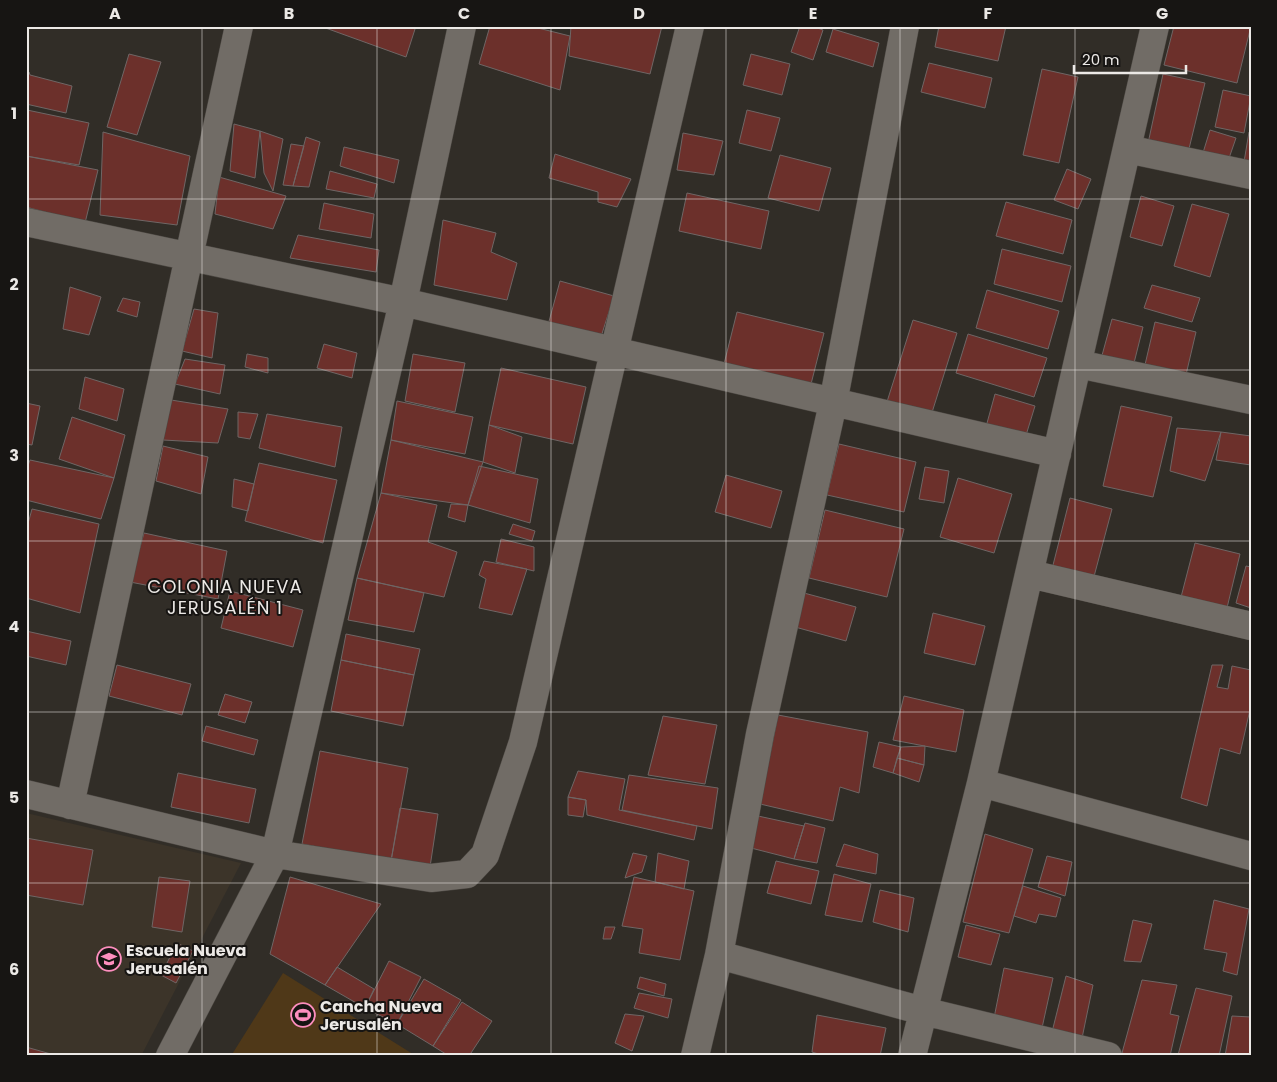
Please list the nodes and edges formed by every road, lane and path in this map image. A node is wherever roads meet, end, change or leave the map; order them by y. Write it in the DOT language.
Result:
graph roads {
  1 [pos="239,26"];
  2 [pos="462,26"];
  3 [pos="690,26"];
  4 [pos="905,26"];
  5 [pos="1155,26"];
  6 [pos="1127,149"];
  7 [pos="1251,175"];
  8 [pos="26,222"];
  9 [pos="190,256"];
  10 [pos="403,302"];
  11 [pos="616,351"];
  12 [pos="1078,364"];
  13 [pos="1251,400"];
  14 [pos="833,403"];
  15 [pos="1058,454"];
  16 [pos="1030,574"];
  17 [pos="1251,626"];
  18 [pos="981,783"];
  19 [pos="26,794"];
  20 [pos="70,805"];
  21 [pos="275,854"];
  22 [pos="1251,856"];
  23 [pos="719,955"];
  24 [pos="923,1011"];
  25 [pos="170,1056"];
  26 [pos="695,1056"];
  27 [pos="912,1056"];
  28 [pos="1108,1056"];
  1 -- 9 [label="street"];
  2 -- 10 [label="street"];
  3 -- 11 [label="street"];
  4 -- 14 [label="street"];
  5 -- 6 [label="street"];
  6 -- 7 [label="street"];
  6 -- 12 [label="street"];
  8 -- 9 [label="street"];
  9 -- 10 [label="street"];
  9 -- 20 [label="street"];
  10 -- 11 [label="street"];
  10 -- 21 [label="street"];
  11 -- 14 [label="street"];
  11 -- 21 [label="street"];
  12 -- 13 [label="street"];
  12 -- 15 [label="street"];
  14 -- 15 [label="street"];
  14 -- 23 [label="street"];
  15 -- 16 [label="street"];
  16 -- 17 [label="street"];
  16 -- 18 [label="street"];
  18 -- 22 [label="street"];
  18 -- 24 [label="street"];
  19 -- 20 [label="street"];
  20 -- 21 [label="street"];
  21 -- 25 [label="street"];
  23 -- 24 [label="street"];
  23 -- 26 [label="street"];
  24 -- 27 [label="street"];
  24 -- 28 [label="street"];
}
